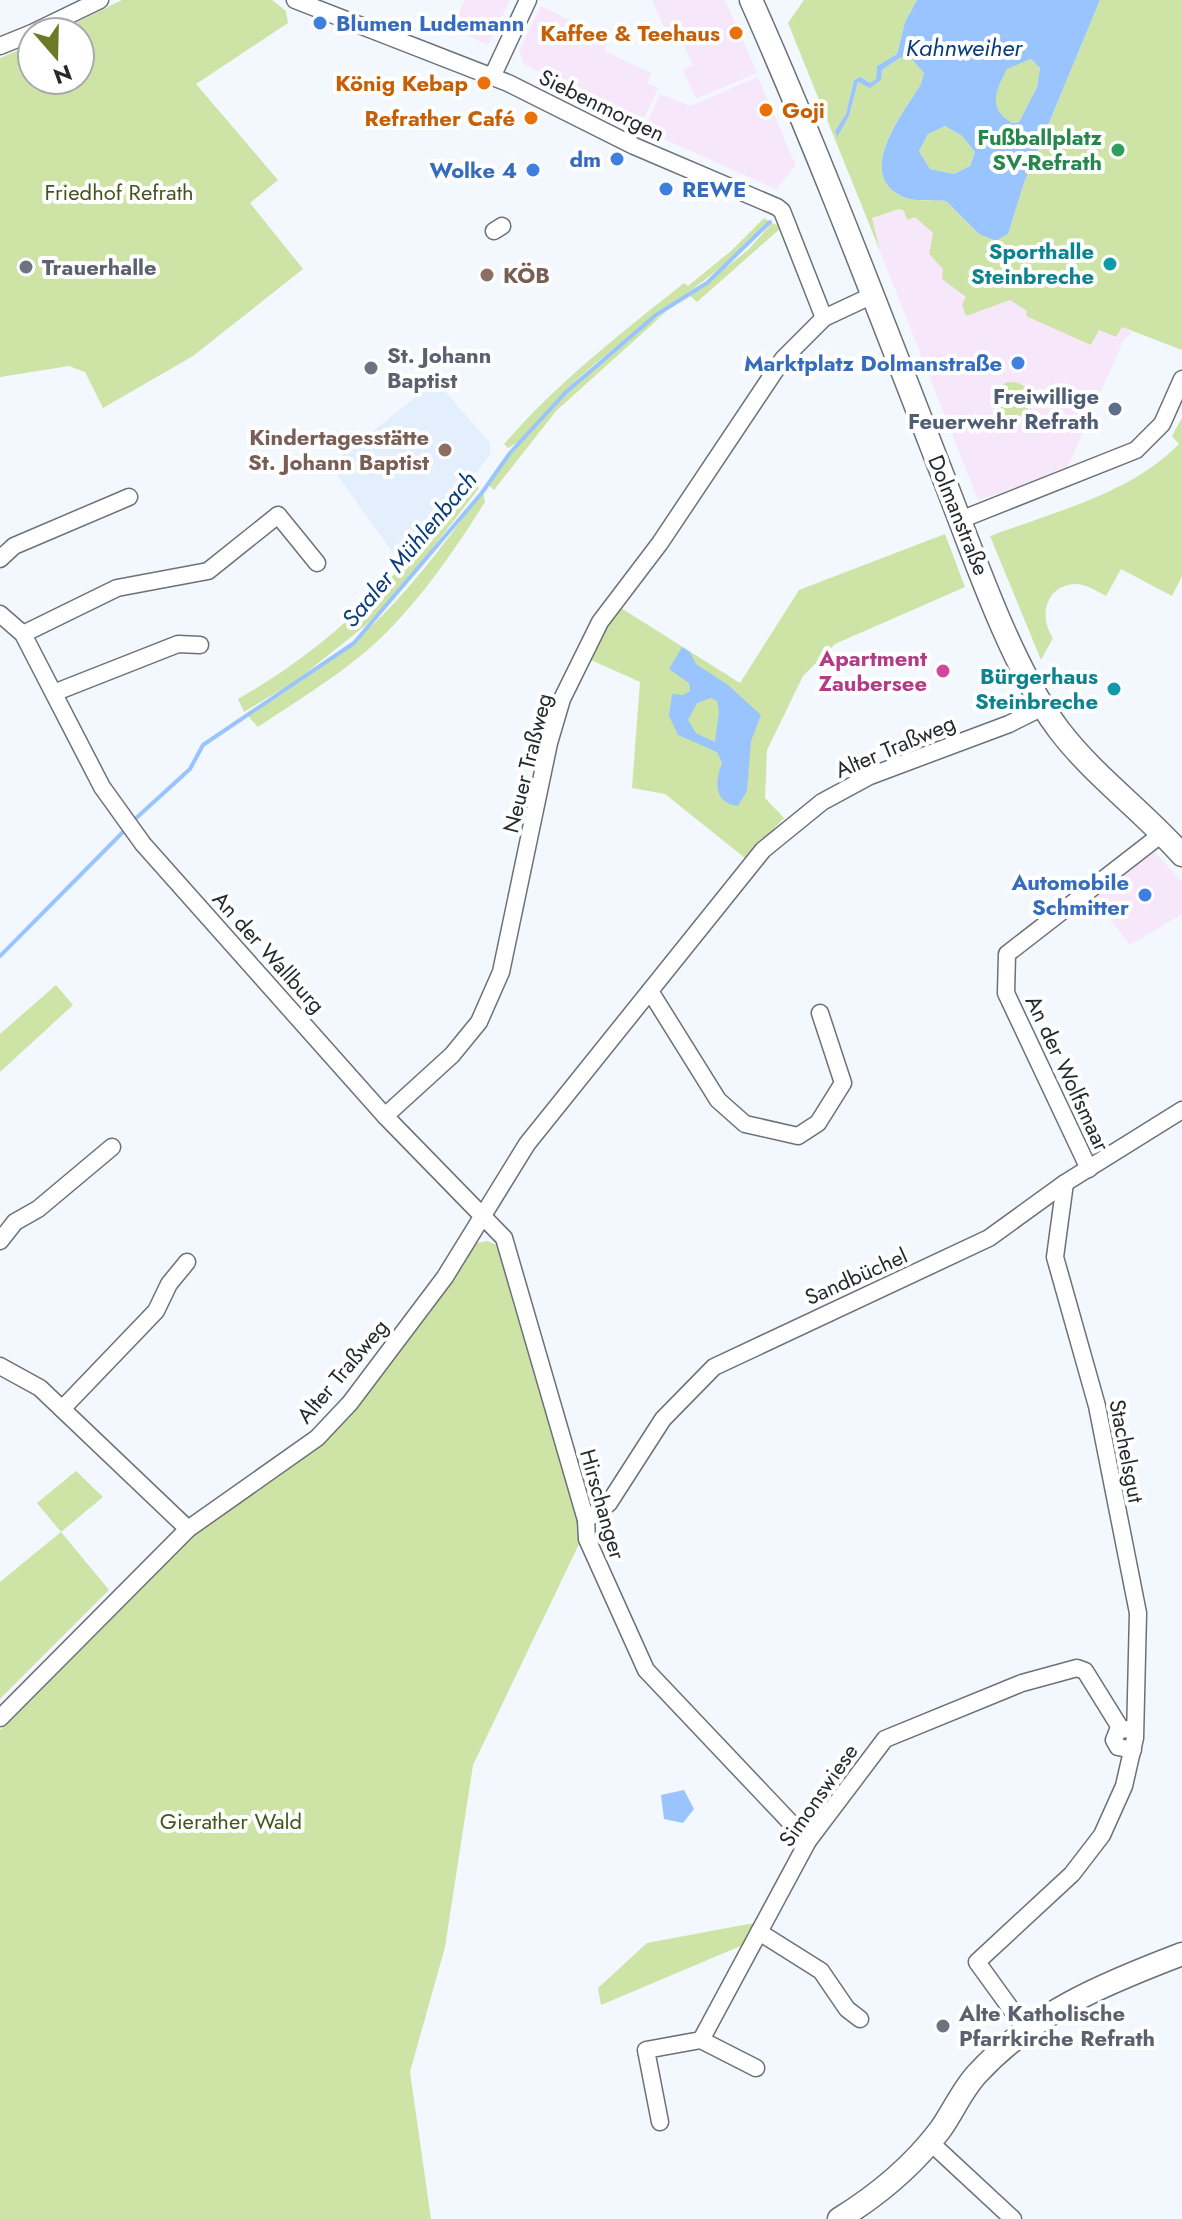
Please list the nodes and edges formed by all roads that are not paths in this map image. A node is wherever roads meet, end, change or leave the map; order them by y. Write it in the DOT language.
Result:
graph roads {
  1 [pos="100,0"];
  2 [pos="295,0"];
  3 [pos="528,0"];
  4 [pos="751,0"];
  5 [pos="66,16"];
  6 [pos="492,77"];
  7 [pos="873,295"];
  8 [pos="824,318"];
  9 [pos="1182,379"];
  10 [pos="129,497"];
  11 [pos="960,520"];
  12 [pos="0,559"];
  13 [pos="317,563"];
  14 [pos="0,614"];
  15 [pos="23,634"];
  16 [pos="200,645"];
  17 [pos="56,692"];
  18 [pos="1045,706"];
  19 [pos="1163,833"];
  20 [pos="1182,855"];
  21 [pos="650,991"];
  22 [pos="820,1013"];
  23 [pos="1182,1110"];
  24 [pos="385,1116"];
  25 [pos="112,1147"];
  26 [pos="1089,1169"];
  27 [pos="1065,1183"];
  28 [pos="484,1216"];
  29 [pos="0,1241"];
  30 [pos="187,1262"];
  31 [pos="0,1366"];
  32 [pos="62,1409"];
  33 [pos="586,1520"];
  34 [pos="188,1529"];
  35 [pos="0,1718"];
  36 [pos="1128,1729"];
  37 [pos="808,1841"];
  38 [pos="759,1932"];
  39 [pos="1182,1954"];
  40 [pos="860,2019"];
  41 [pos="1027,2031"];
  42 [pos="701,2040"];
  43 [pos="756,2068"];
  44 [pos="660,2122"];
  45 [pos="930,2142"];
  46 [pos="839,2219"];
  47 [pos="1013,2219"];
  1 -- 5 [label="street"];
  2 -- 6 [label="street, Siebenmorgen"];
  3 -- 6 [label="street"];
  4 -- 7 [label="main road, Dolmanstraße"];
  6 -- 8 [label="street, Siebenmorgen"];
  7 -- 8 [label="street, Neuer Traßweg"];
  7 -- 11 [label="main road, Dolmanstraße"];
  8 -- 24 [label="street, Neuer Traßweg"];
  9 -- 11 [label="street"];
  10 -- 12 [label="street"];
  11 -- 18 [label="main road, Dolmanstraße"];
  13 -- 15 [label="street"];
  14 -- 15 [label="street, An der Wallburg"];
  15 -- 17 [label="street, An der Wallburg"];
  16 -- 17 [label="street"];
  17 -- 24 [label="street, An der Wallburg"];
  18 -- 19 [label="main road, Dolmanstraße"];
  18 -- 21 [label="street, Alter Traßweg"];
  19 -- 20 [label="main road, Dolmanstraße"];
  19 -- 26 [label="street, An der Wolfsmaar"];
  21 -- 22 [label="street"];
  21 -- 28 [label="street, Alter Traßweg"];
  23 -- 26 [label="street, Sandbüchel"];
  24 -- 28 [label="street, An der Wallburg"];
  25 -- 29 [label="street"];
  26 -- 27 [label="street, Sandbüchel"];
  27 -- 33 [label="street, Sandbüchel"];
  27 -- 36 [label="street, Stachelsgut"];
  28 -- 33 [label="street, Hirschanger"];
  28 -- 34 [label="street, Alter Traßweg"];
  30 -- 32 [label="street"];
  31 -- 32 [label="street"];
  32 -- 34 [label="street"];
  33 -- 37 [label="street, Hirschanger"];
  34 -- 35 [label="street, Alter Traßweg"];
  36 -- 37 [label="street, Simonswiese"];
  36 -- 41 [label="street, Stachelsgut"];
  37 -- 38 [label="street, Simonswiese"];
  38 -- 40 [label="street"];
  38 -- 42 [label="street, Simonswiese"];
  39 -- 41 [label="main road"];
  41 -- 45 [label="main road"];
  42 -- 43 [label="street"];
  42 -- 44 [label="street"];
  45 -- 46 [label="main road"];
  45 -- 47 [label="street"];
}
